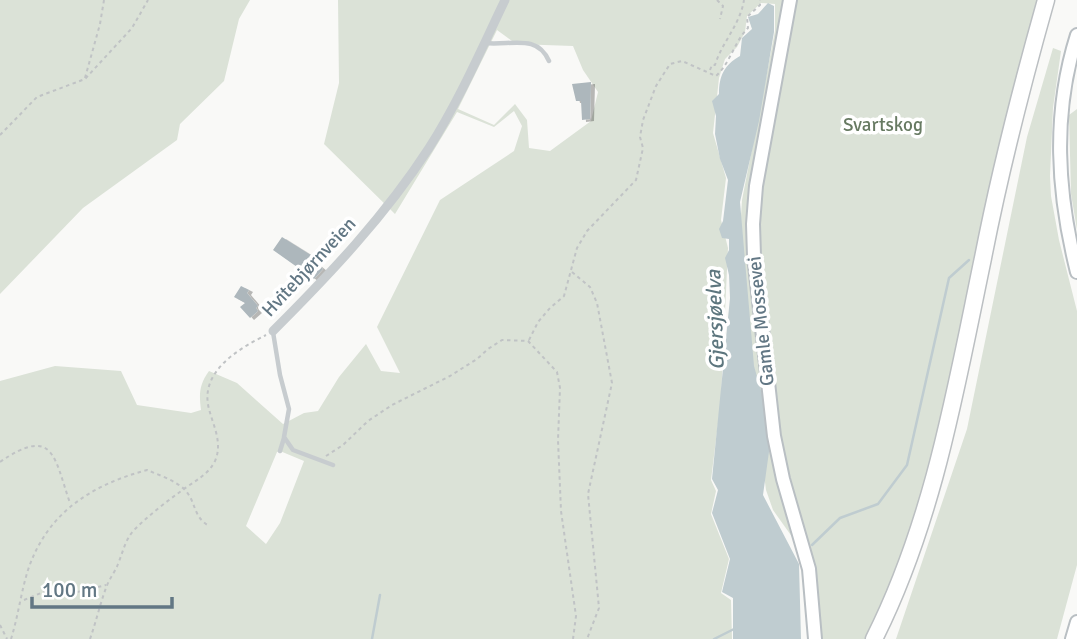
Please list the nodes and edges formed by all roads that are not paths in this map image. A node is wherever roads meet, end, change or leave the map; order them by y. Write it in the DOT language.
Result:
graph roads {
  1 [pos="505,0"];
  2 [pos="790,0"];
  3 [pos="1046,0"];
  4 [pos="1053,0"];
  5 [pos="1077,34"];
  6 [pos="485,43"];
  7 [pos="549,61"];
  8 [pos="1077,272"];
  9 [pos="273,331"];
  10 [pos="284,437"];
  11 [pos="280,451"];
  12 [pos="333,465"];
  13 [pos="1077,622"];
  14 [pos="815,639"];
  15 [pos="874,639"];
  16 [pos="883,639"];
  17 [pos="1072,639"];
  1 -- 6 [label="street, Hvitebjørnveien"];
  2 -- 14 [label="main road, Gamle Mossevei"];
  3 -- 15 [label="highway"];
  4 -- 16 [label="highway"];
  5 -- 8 [label="main road"];
  6 -- 7 [label="lane"];
  6 -- 9 [label="street, Hvitebjørnveien"];
  9 -- 10 [label="lane"];
  10 -- 11 [label="lane"];
  10 -- 12 [label="lane"];
  13 -- 17 [label="main road"];
}
